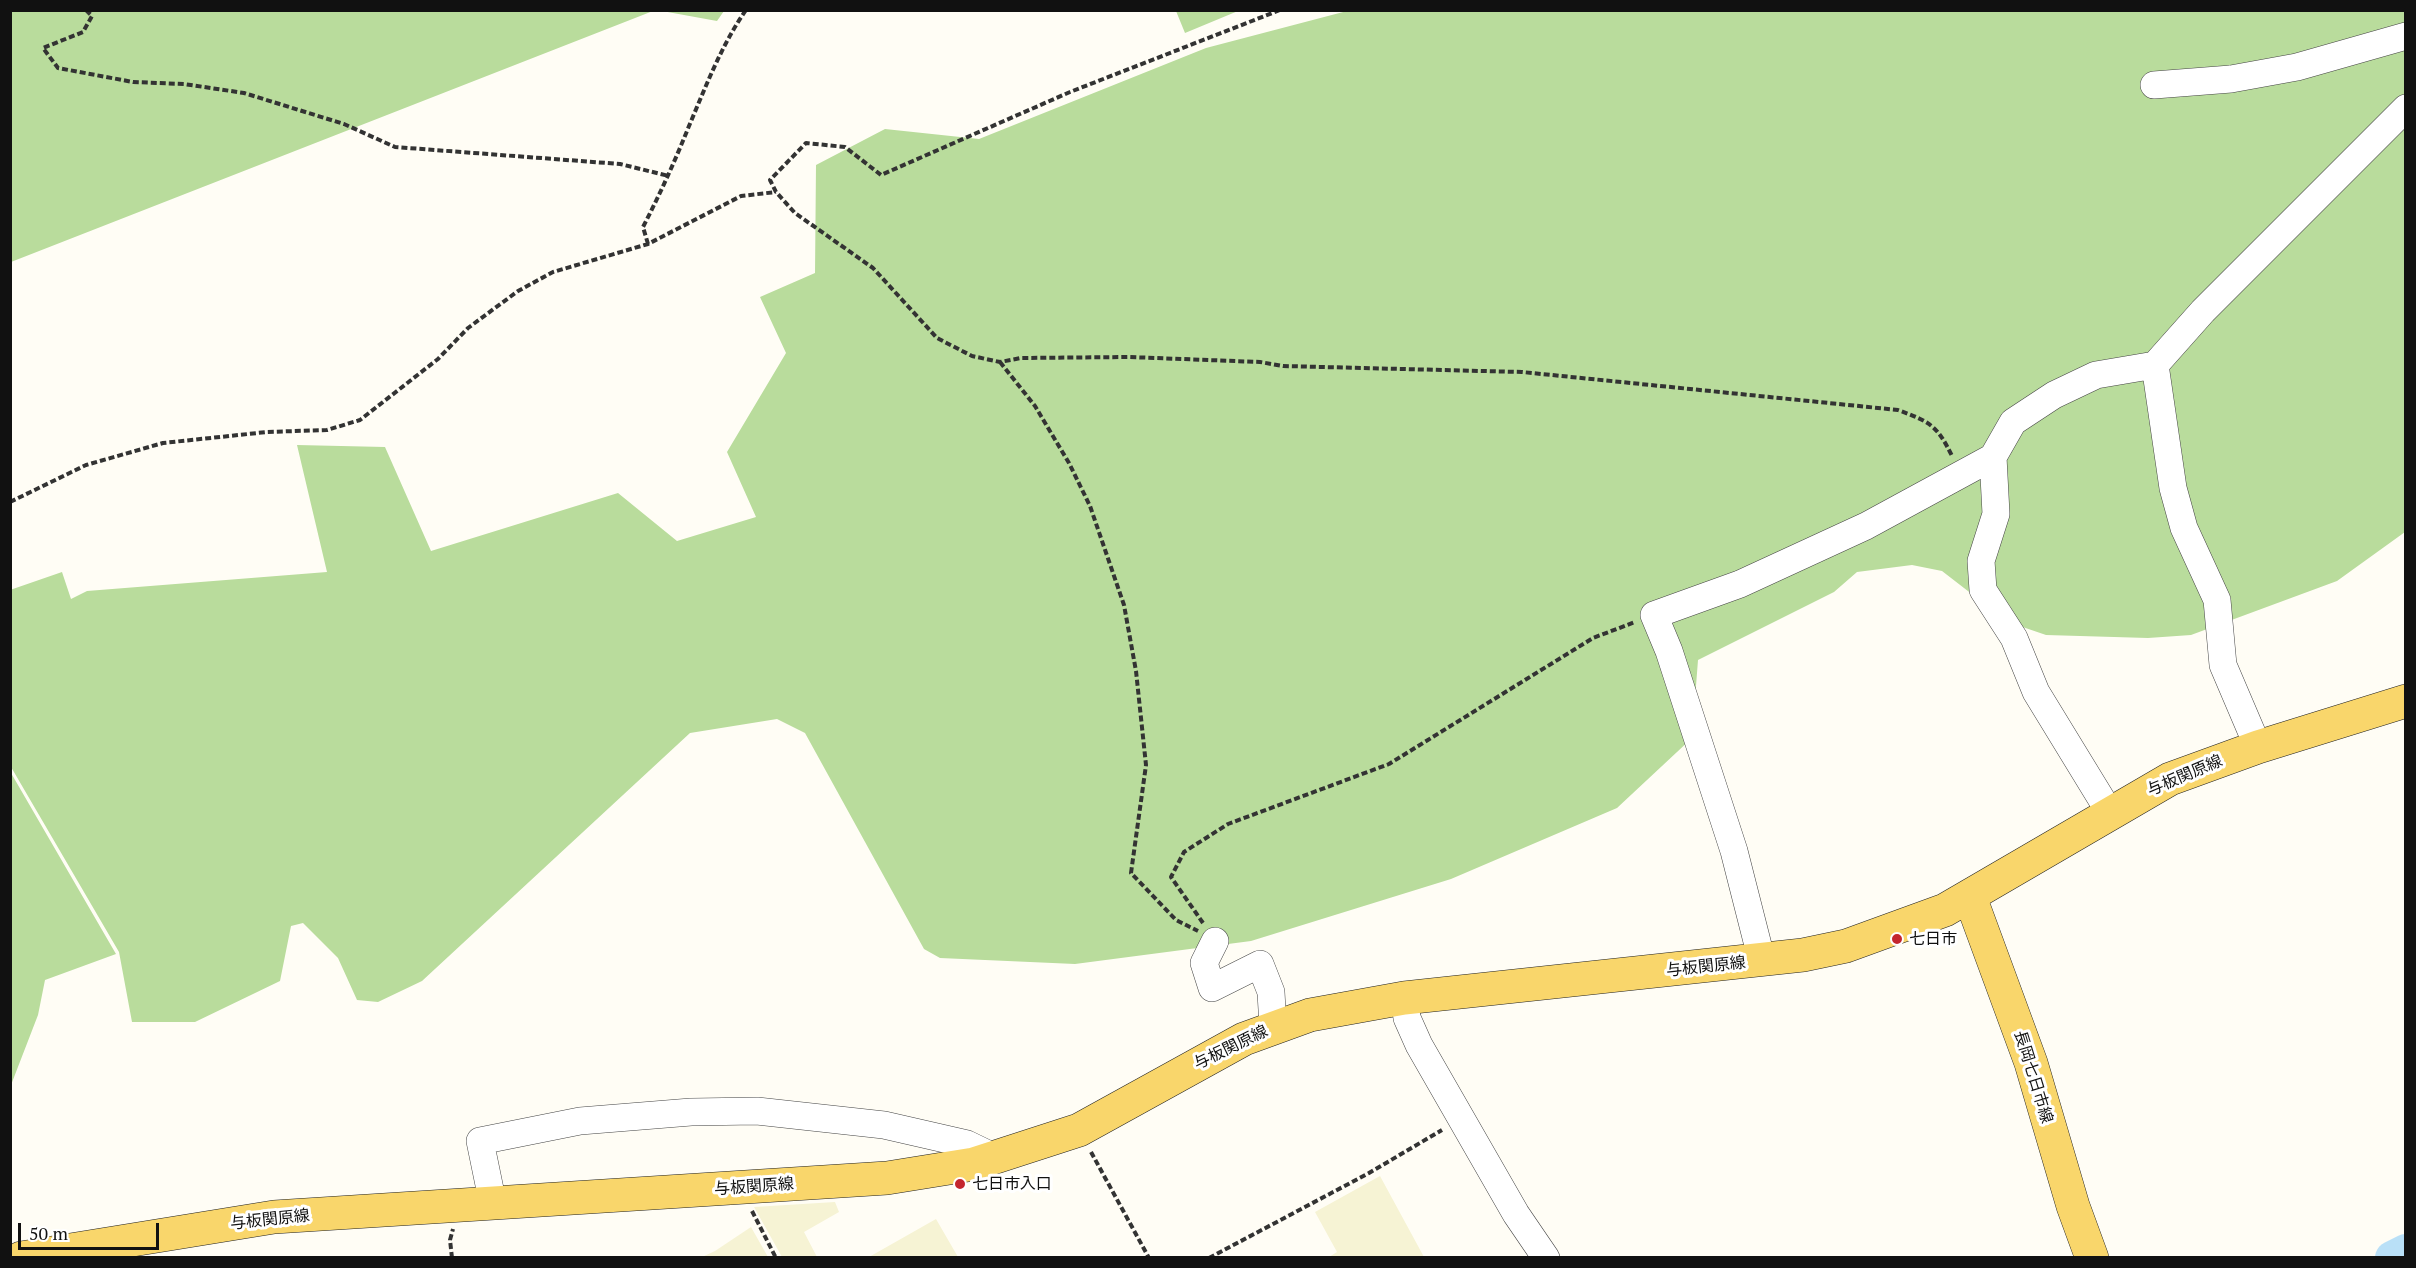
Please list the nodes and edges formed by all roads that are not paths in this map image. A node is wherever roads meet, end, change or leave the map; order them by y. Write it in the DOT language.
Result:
graph roads {
  1 [pos="2406,36"];
  2 [pos="2154,85"];
  3 [pos="2406,108"];
  4 [pos="2155,365"];
  5 [pos="1993,457"];
  6 [pos="2406,700"];
  7 [pos="2258,747"];
  8 [pos="2110,813"];
  9 [pos="1970,897"];
  10 [pos="1215,941"];
  11 [pos="1762,961"];
  12 [pos="1404,998"];
  13 [pos="1273,1027"];
  14 [pos="996,1158"];
  15 [pos="493,1204"];
  16 [pos="21,1257"];
  17 [pos="1546,1257"];
  18 [pos="2092,1257"];
  1 -- 2 [label="street"];
  3 -- 4 [label="street"];
  4 -- 5 [label="street"];
  4 -- 7 [label="street"];
  5 -- 8 [label="street"];
  5 -- 11 [label="street"];
  6 -- 7 [label="main road, 与板関原線"];
  7 -- 8 [label="main road, 与板関原線"];
  8 -- 9 [label="main road, 与板関原線"];
  9 -- 11 [label="main road, 与板関原線"];
  9 -- 18 [label="main road, 長岡七日市線"];
  10 -- 13 [label="street"];
  11 -- 12 [label="main road, 与板関原線"];
  12 -- 13 [label="main road, 与板関原線"];
  12 -- 17 [label="street"];
  13 -- 14 [label="main road, 与板関原線"];
  14 -- 15 [label="main road, 与板関原線"];
  14 -- 15 [label="street"];
  15 -- 16 [label="main road, 与板関原線"];
}
